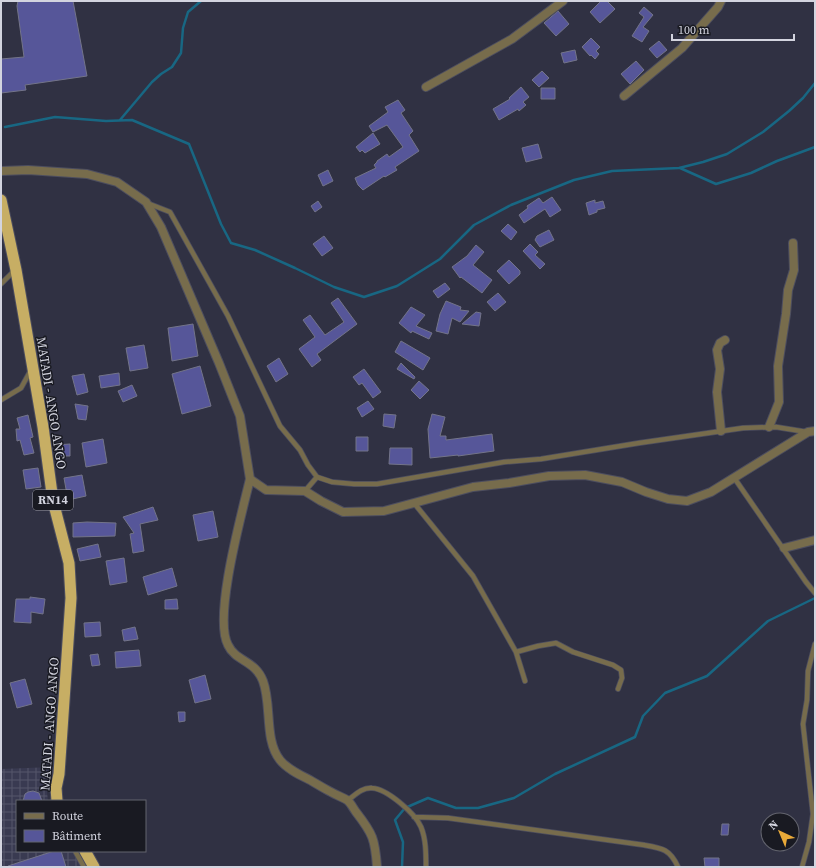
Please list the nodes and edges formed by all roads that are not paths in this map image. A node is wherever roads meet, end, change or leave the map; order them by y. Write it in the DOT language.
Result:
graph roads {
  1 [pos="563,1"];
  2 [pos="721,1"];
  3 [pos="426,88"];
  4 [pos="624,96"];
  5 [pos="1,171"];
  6 [pos="1,200"];
  7 [pos="146,202"];
  8 [pos="793,243"];
  9 [pos="16,270"];
  10 [pos="1,284"];
  11 [pos="725,340"];
  12 [pos="32,368"];
  13 [pos="1,400"];
  14 [pos="769,427"];
  15 [pos="721,431"];
  16 [pos="811,432"];
  17 [pos="317,477"];
  18 [pos="735,478"];
  19 [pos="250,479"];
  20 [pos="305,491"];
  21 [pos="414,503"];
  22 [pos="815,540"];
  23 [pos="784,548"];
  24 [pos="815,593"];
  25 [pos="815,644"];
  26 [pos="516,652"];
  27 [pos="525,681"];
  28 [pos="618,689"];
  29 [pos="57,800"];
  30 [pos="348,800"];
  31 [pos="414,817"];
  32 [pos="76,852"];
  33 [pos="86,852"];
  34 [pos="84,867"];
  35 [pos="94,867"];
  36 [pos="377,867"];
  37 [pos="426,867"];
  38 [pos="678,867"];
  39 [pos="802,867"];
  1 -- 3 [label="street"];
  2 -- 4 [label="street"];
  5 -- 7 [label="street"];
  6 -- 9 [label="highway, MATADI - ANGO ANGO / RN14"];
  7 -- 17 [label="lane"];
  7 -- 19 [label="street"];
  8 -- 14 [label="street"];
  9 -- 10 [label="lane"];
  9 -- 12 [label="highway, MATADI - ANGO ANGO / RN14"];
  11 -- 15 [label="street"];
  12 -- 13 [label="lane"];
  12 -- 29 [label="highway, MATADI - ANGO ANGO / RN14"];
  14 -- 15 [label="lane"];
  14 -- 16 [label="lane"];
  15 -- 17 [label="lane"];
  16 -- 18 [label="street"];
  17 -- 20 [label="lane"];
  18 -- 21 [label="street"];
  18 -- 23 [label="lane"];
  19 -- 20 [label="street"];
  19 -- 30 [label="street"];
  20 -- 21 [label="street"];
  21 -- 26 [label="lane"];
  22 -- 23 [label="street"];
  23 -- 24 [label="lane"];
  25 -- 39 [label="lane"];
  26 -- 27 [label="lane"];
  26 -- 28 [label="lane"];
  30 -- 31 [label="lane"];
  30 -- 36 [label="street"];
  31 -- 37 [label="lane"];
  31 -- 38 [label="lane"];
  32 -- 34 [label="lane"];
  33 -- 35 [label="highway"];
}
